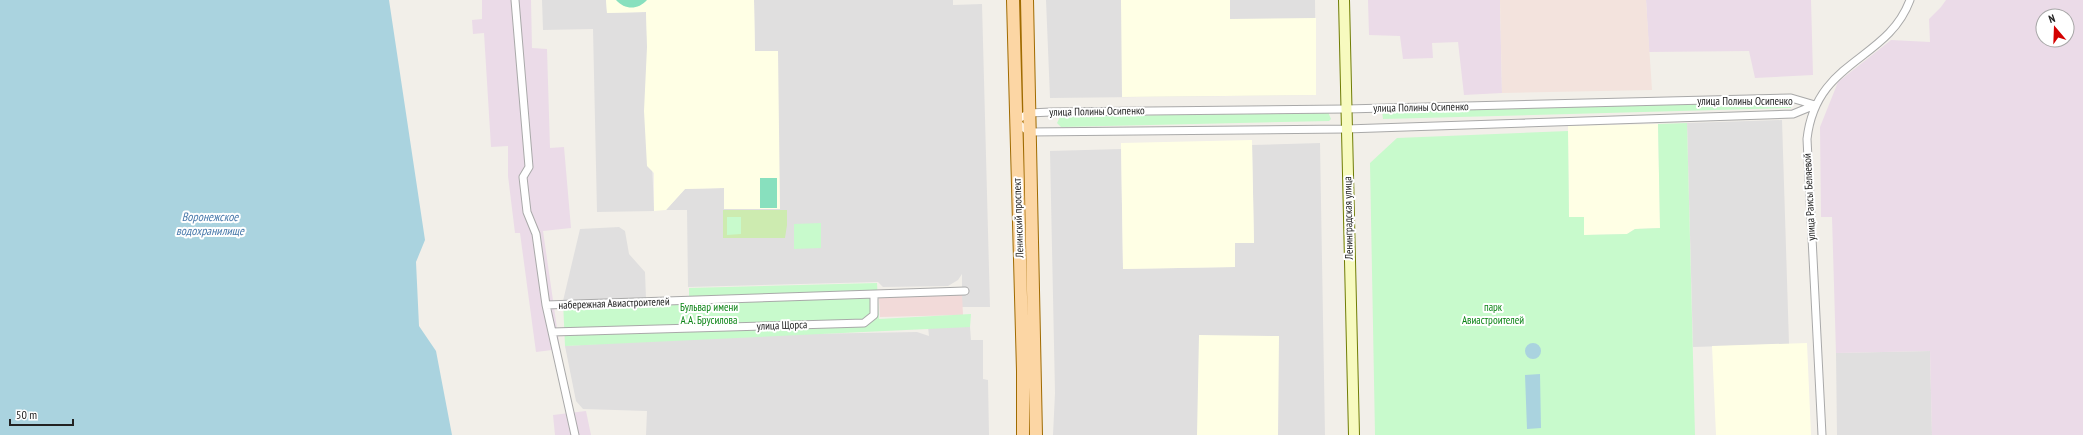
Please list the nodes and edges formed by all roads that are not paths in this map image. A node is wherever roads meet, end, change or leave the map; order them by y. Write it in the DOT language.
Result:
graph roads {
  1 [pos="515,0"];
  2 [pos="1013,0"];
  3 [pos="1027,0"];
  4 [pos="1344,0"];
  5 [pos="1910,0"];
  6 [pos="1815,105"];
  7 [pos="1346,109"];
  8 [pos="1029,113"];
  9 [pos="1015,122"];
  10 [pos="1346,129"];
  11 [pos="1029,132"];
  12 [pos="965,291"];
  13 [pos="874,296"];
  14 [pos="546,305"];
  15 [pos="552,332"];
  16 [pos="576,435"];
  17 [pos="1023,435"];
  18 [pos="1036,435"];
  19 [pos="1354,435"];
  20 [pos="1822,435"];
  1 -- 14 [label="street, набережная Авиастроителей"];
  2 -- 9 [label="main road, Ленинский проспект"];
  3 -- 8 [label="main road, Ленинский проспект"];
  4 -- 7 [label="main road, Ленинградская улица"];
  5 -- 6 [label="street, улица Раисы Беляевой"];
  6 -- 7 [label="street, улица Полины Осипенко"];
  6 -- 10 [label="street, улица Полины Осипенко"];
  6 -- 20 [label="street, улица Раисы Беляевой"];
  7 -- 8 [label="street, улица Полины Осипенко"];
  7 -- 10 [label="main road, Ленинградская улица"];
  8 -- 9 [label="street"];
  8 -- 11 [label="main road, Ленинский проспект"];
  9 -- 11 [label="street"];
  9 -- 17 [label="main road, Ленинский проспект"];
  10 -- 11 [label="street, улица Полины Осипенко"];
  10 -- 19 [label="main road, Ленинградская улица"];
  11 -- 18 [label="main road, Ленинский проспект"];
  12 -- 13 [label="street"];
  13 -- 14 [label="street, набережная Авиастроителей"];
  13 -- 15 [label="street, улица Щорса"];
  14 -- 15 [label="street, набережная Авиастроителей"];
  15 -- 16 [label="street, набережная Авиастроителей"];
}
